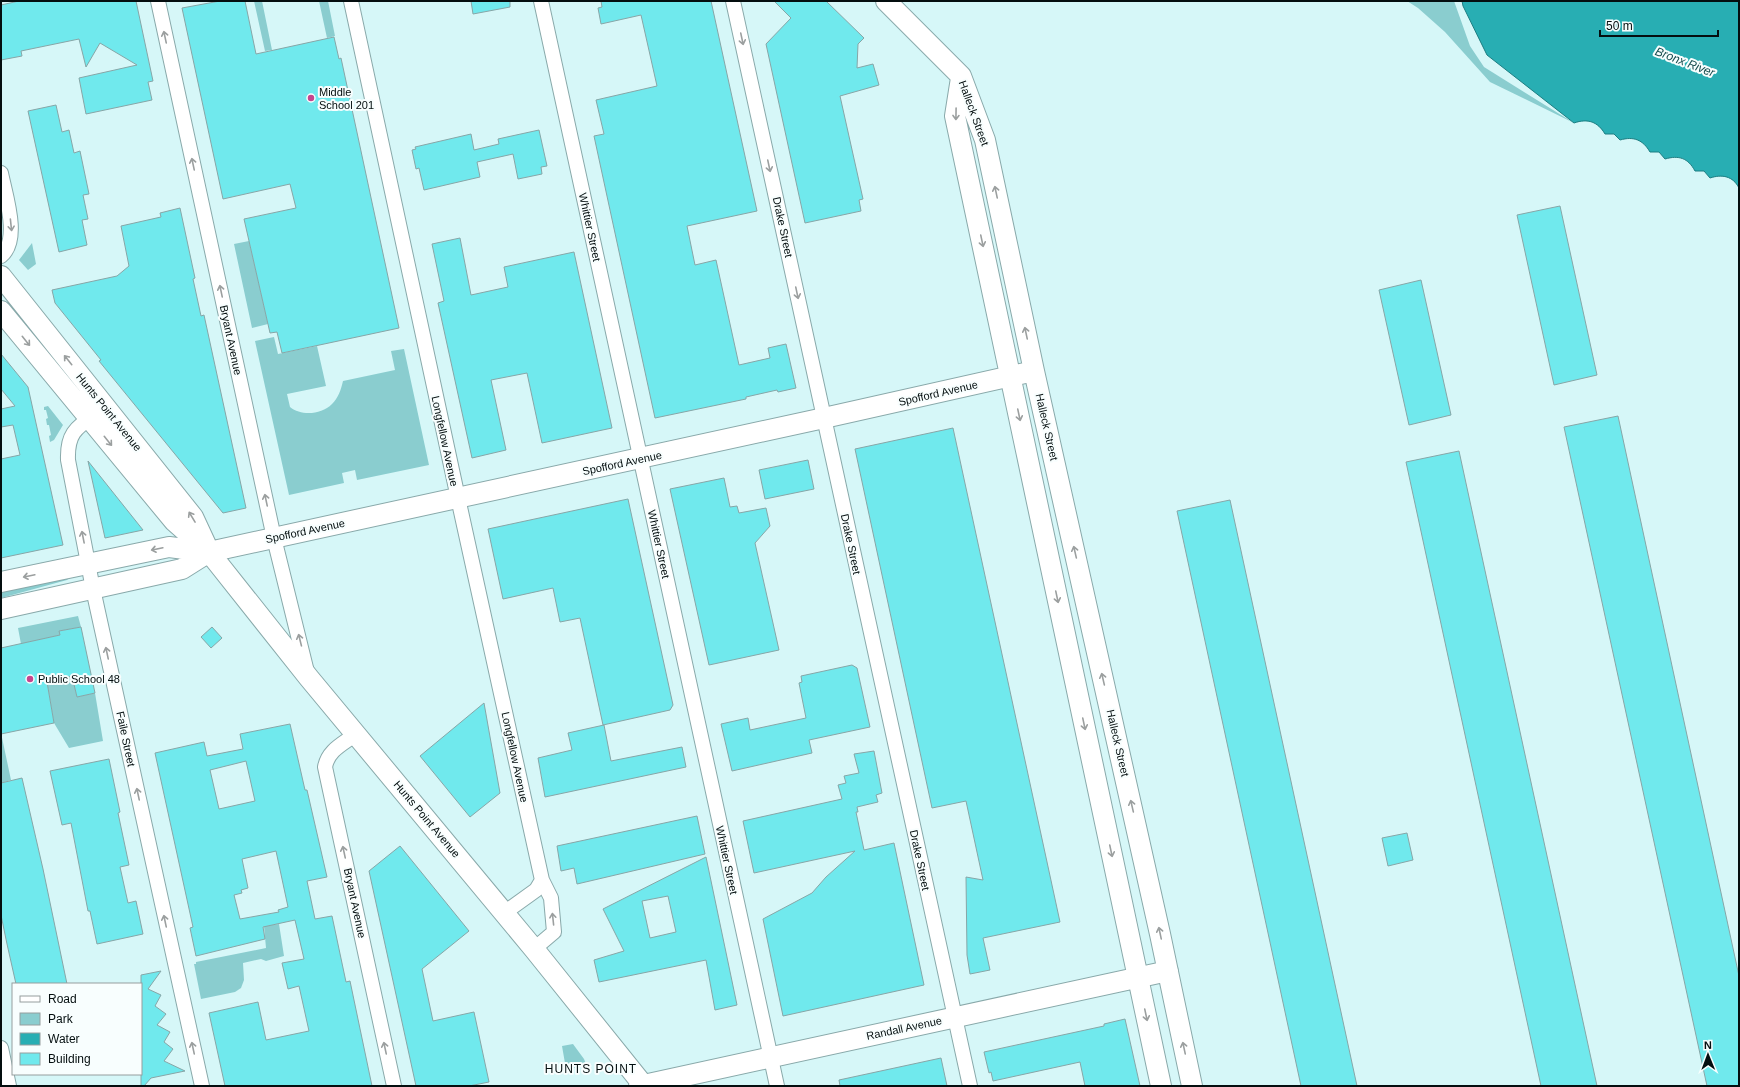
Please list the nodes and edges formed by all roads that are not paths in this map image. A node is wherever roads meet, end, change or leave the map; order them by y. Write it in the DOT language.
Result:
graph roads {
  1 [pos="158,1"];
  2 [pos="351,1"];
  3 [pos="541,1"];
  4 [pos="734,1"];
  5 [pos="886,1"];
  6 [pos="961,76"];
  7 [pos="1,173"];
  8 [pos="1,256"];
  9 [pos="1,276"];
  10 [pos="1,311"];
  11 [pos="1034,371"];
  12 [pos="1011,376"];
  13 [pos="97,413"];
  14 [pos="824,418"];
  15 [pos="640,459"];
  16 [pos="458,498"];
  17 [pos="274,538"];
  18 [pos="209,552"];
  19 [pos="88,564"];
  20 [pos="1,582"];
  21 [pos="93,589"];
  22 [pos="1,609"];
  23 [pos="309,678"];
  24 [pos="356,734"];
  25 [pos="542,880"];
  26 [pos="504,912"];
  27 [pos="534,948"];
  28 [pos="1168,971"];
  29 [pos="1138,977"];
  30 [pos="954,1017"];
  31 [pos="1,1048"];
  32 [pos="770,1058"];
  33 [pos="9,1086"];
  34 [pos="202,1086"];
  35 [pos="394,1086"];
  36 [pos="642,1086"];
  37 [pos="777,1086"];
  38 [pos="970,1086"];
  39 [pos="1161,1086"];
  40 [pos="1192,1086"];
  17 -- 1 [label="street, Bryant Avenue, one-way"];
  2 -- 16 [label="street, Longfellow Avenue"];
  3 -- 15 [label="street, Whittier Street"];
  4 -- 14 [label="street, Drake Street, one-way"];
  5 -- 6 [label="main road"];
  11 -- 6 [label="main road, Halleck Street, one-way"];
  6 -- 12 [label="main road, Halleck Street, one-way"];
  7 -- 8 [label="street, one-way"];
  13 -- 9 [label="main road, Hunts Point Avenue, one-way"];
  10 -- 13 [label="main road, Hunts Point Avenue, one-way"];
  11 -- 12 [label="main road, Spofford Avenue"];
  28 -- 11 [label="main road, Halleck Street, one-way"];
  12 -- 14 [label="main road, Spofford Avenue"];
  12 -- 29 [label="main road, Halleck Street, one-way"];
  13 -- 18 [label="main road, Hunts Point Avenue"];
  19 -- 13 [label="street, Faile Street, one-way"];
  14 -- 15 [label="main road, Spofford Avenue"];
  14 -- 30 [label="street, Drake Street"];
  15 -- 16 [label="main road, Spofford Avenue"];
  15 -- 32 [label="street, Whittier Street"];
  16 -- 17 [label="main road, Spofford Avenue"];
  16 -- 25 [label="street, Longfellow Avenue"];
  17 -- 18 [label="main road, Spofford Avenue"];
  23 -- 17 [label="street, Bryant Avenue, one-way"];
  18 -- 19 [label="main road, Spofford Avenue, one-way"];
  18 -- 21 [label="main road, Spofford Avenue"];
  18 -- 23 [label="main road, Hunts Point Avenue"];
  19 -- 20 [label="main road, Spofford Avenue, one-way"];
  19 -- 21 [label="street, Faile Street"];
  21 -- 22 [label="main road, Spofford Avenue"];
  34 -- 21 [label="street, Faile Street, one-way"];
  23 -- 24 [label="main road, Hunts Point Avenue"];
  24 -- 26 [label="main road, Hunts Point Avenue"];
  35 -- 24 [label="street, Bryant Avenue, one-way"];
  25 -- 26 [label="street"];
  27 -- 25 [label="street, Longfellow Avenue, one-way"];
  26 -- 27 [label="main road, Hunts Point Avenue"];
  27 -- 36 [label="main road, Hunts Point Avenue"];
  28 -- 29 [label="main road, Randall Avenue"];
  40 -- 28 [label="main road, Halleck Street, one-way"];
  29 -- 30 [label="main road, Randall Avenue"];
  29 -- 39 [label="main road, Halleck Street, one-way"];
  30 -- 32 [label="main road, Randall Avenue"];
  30 -- 38 [label="street, Drake Street"];
  31 -- 33 [label="street"];
  32 -- 36 [label="main road, Randall Avenue"];
  32 -- 37 [label="street, Whittier Street"];
}
